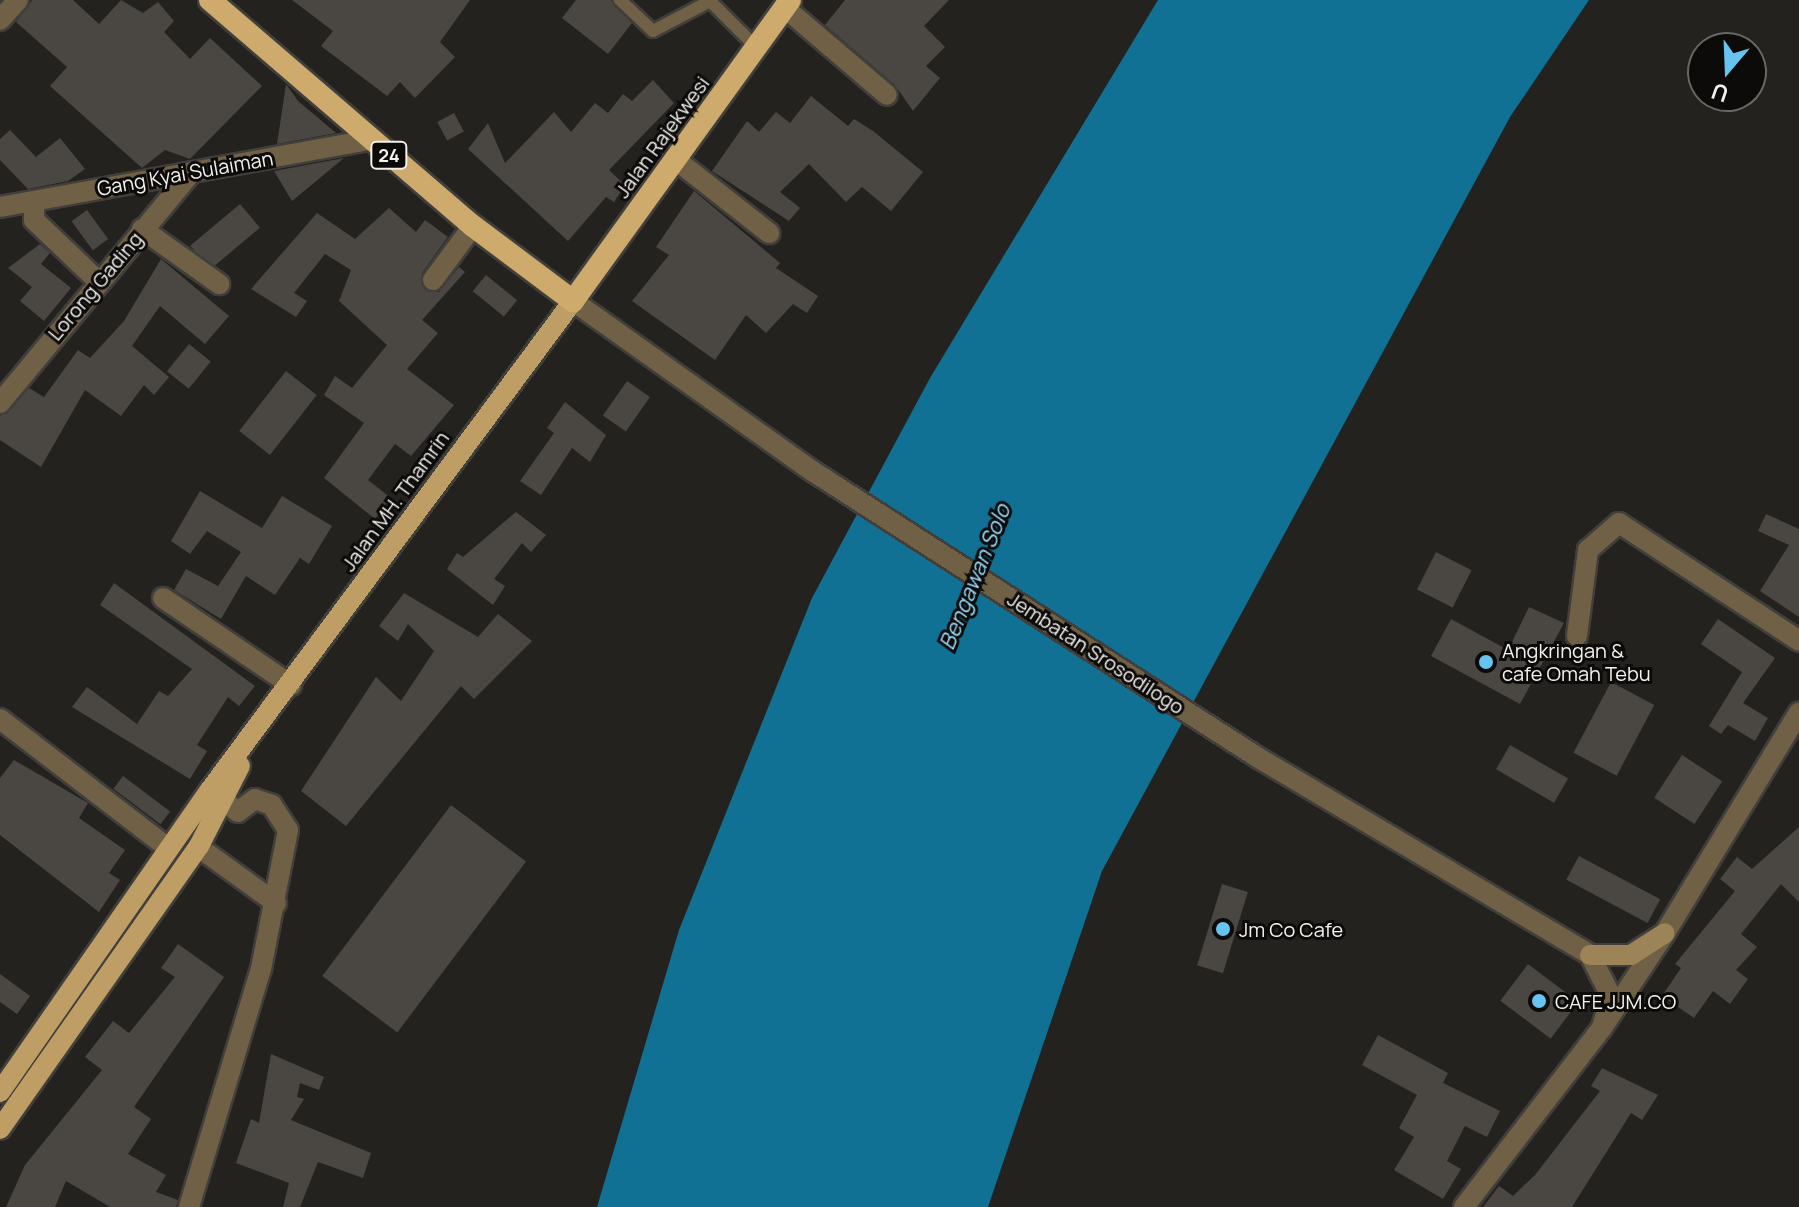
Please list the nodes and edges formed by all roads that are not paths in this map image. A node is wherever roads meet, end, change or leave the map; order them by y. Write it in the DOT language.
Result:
graph roads {
  1 [pos="18,0"];
  2 [pos="210,0"];
  3 [pos="620,0"];
  4 [pos="711,1"];
  5 [pos="787,4"];
  6 [pos="0,20"];
  7 [pos="756,47"];
  8 [pos="887,95"];
  9 [pos="370,140"];
  10 [pos="675,159"];
  11 [pos="192,172"];
  12 [pos="34,201"];
  13 [pos="0,207"];
  14 [pos="473,226"];
  15 [pos="142,229"];
  16 [pos="769,233"];
  17 [pos="433,280"];
  18 [pos="98,281"];
  19 [pos="219,284"];
  20 [pos="573,301"];
  21 [pos="0,403"];
  22 [pos="163,598"];
  23 [pos="1577,636"];
  24 [pos="1799,641"];
  25 [pos="291,685"];
  26 [pos="1799,713"];
  27 [pos="0,719"];
  28 [pos="257,730"];
  29 [pos="223,800"];
  30 [pos="168,848"];
  31 [pos="208,854"];
  32 [pos="276,903"];
  33 [pos="1665,933"];
  34 [pos="1590,955"];
  35 [pos="1602,1028"];
  36 [pos="39,1035"];
  37 [pos="56,1048"];
  38 [pos="0,1092"];
  39 [pos="0,1129"];
  40 [pos="189,1207"];
  41 [pos="1464,1207"];
  1 -- 6 [label="street"];
  2 -- 9 [label="highway, 24"];
  3 -- 4 [label="lane"];
  4 -- 7 [label="lane"];
  5 -- 7 [label="highway, Jalan Rajekwesi"];
  5 -- 8 [label="street"];
  7 -- 10 [label="highway, Jalan Rajekwesi"];
  9 -- 11 [label="street, Gang Kyai Sulaiman"];
  9 -- 14 [label="highway, 24"];
  10 -- 16 [label="street"];
  10 -- 20 [label="highway, Jalan Rajekwesi"];
  11 -- 12 [label="street, Gang Kyai Sulaiman"];
  11 -- 15 [label="street, Lorong Gading"];
  12 -- 13 [label="street, Gang Kyai Sulaiman"];
  12 -- 18 [label="street"];
  14 -- 17 [label="street"];
  14 -- 20 [label="highway, 24"];
  15 -- 18 [label="street, Lorong Gading"];
  15 -- 19 [label="street"];
  18 -- 21 [label="street, Lorong Gading"];
  20 -- 25 [label="main road, Jalan MH. Thamrin"];
  20 -- 34 [label="street, Jembatan Srosodilogo"];
  22 -- 25 [label="street"];
  23 -- 24 [label="street"];
  25 -- 28 [label="main road, Jalan MH. Thamrin"];
  26 -- 33 [label="street"];
  27 -- 30 [label="street"];
  28 -- 29 [label="main road, Jalan MH. Thamrin"];
  28 -- 30 [label="main road, Jalan MH. Thamrin"];
  29 -- 32 [label="street"];
  29 -- 37 [label="main road, Jalan MH. Thamrin"];
  30 -- 36 [label="main road, Jalan MH. Thamrin"];
  31 -- 32 [label="street"];
  32 -- 40 [label="street"];
  33 -- 34 [label="main road"];
  33 -- 35 [label="street"];
  34 -- 35 [label="street"];
  35 -- 41 [label="street"];
  36 -- 37 [label="main road"];
  36 -- 38 [label="main road, Jalan MH. Thamrin"];
  37 -- 39 [label="main road, Jalan MH. Thamrin"];
}
